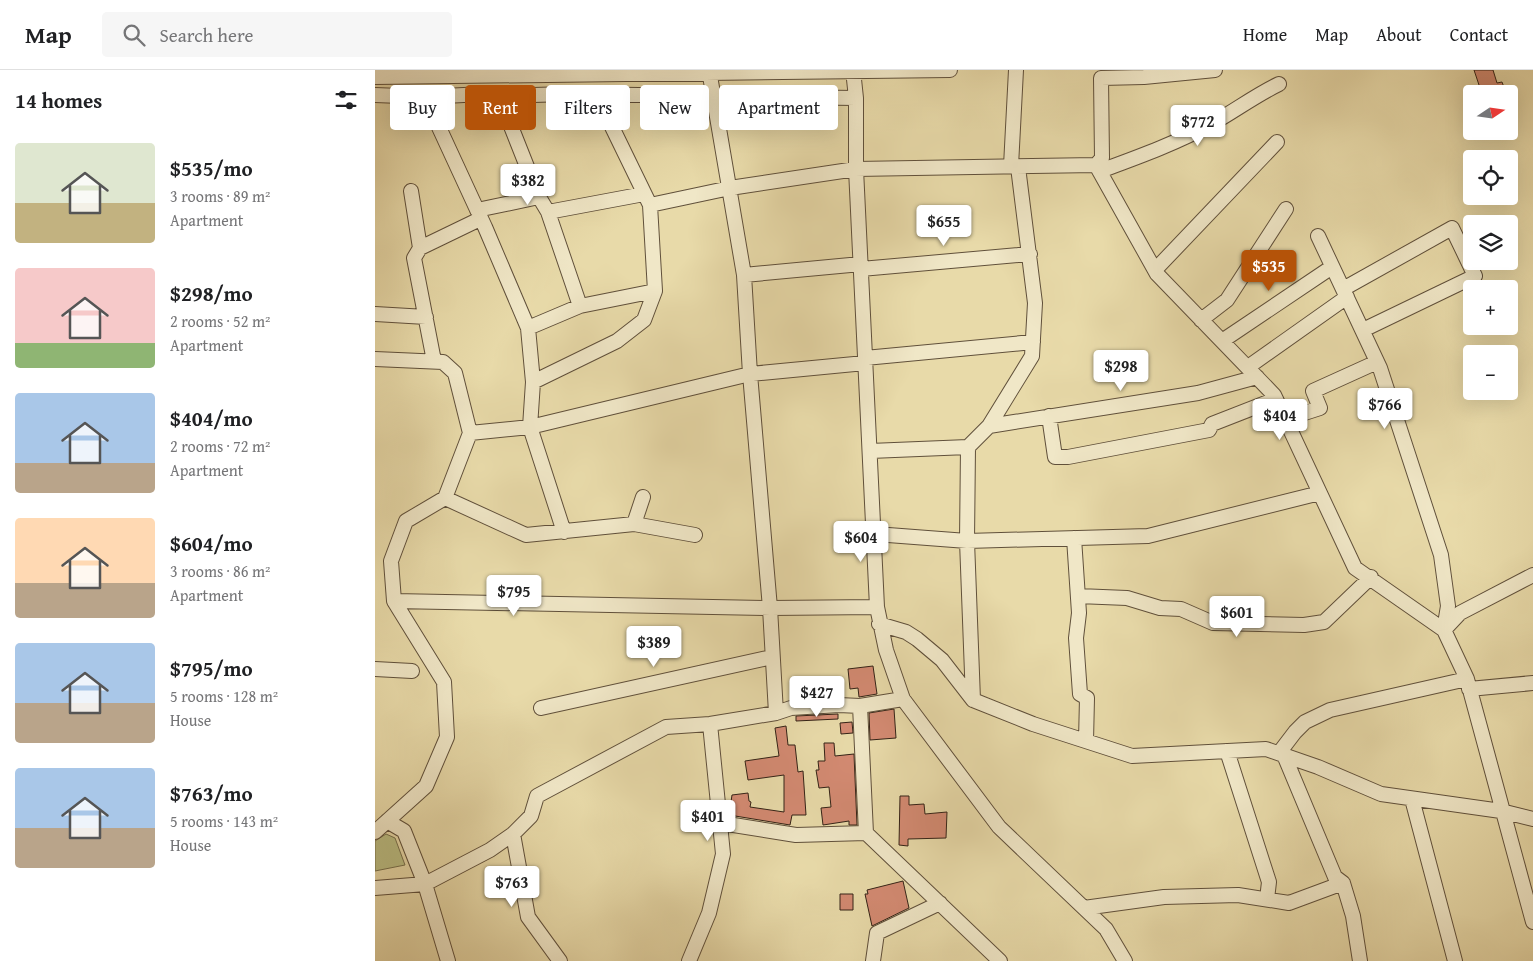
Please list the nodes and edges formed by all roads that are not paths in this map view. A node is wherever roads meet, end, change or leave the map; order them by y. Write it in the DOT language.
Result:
graph roads {
  1 [pos="950,70"];
  2 [pos="1016,70"];
  3 [pos="1215,70"];
  4 [pos="853,71"];
  5 [pos="710,72"];
  6 [pos="477,73"];
  7 [pos="536,73"];
  8 [pos="375,77"];
  9 [pos="1279,84"];
  10 [pos="630,94"];
  11 [pos="375,95"];
  12 [pos="713,95"];
  13 [pos="390,96"];
  14 [pos="856,98"];
  15 [pos="440,130"];
  16 [pos="512,130"];
  17 [pos="613,130"];
  18 [pos="1277,142"];
  19 [pos="1014,167"];
  20 [pos="1098,168"];
  21 [pos="856,170"];
  22 [pos="730,188"];
  23 [pos="411,191"];
  24 [pos="539,197"];
  25 [pos="647,200"];
  26 [pos="1286,210"];
  27 [pos="549,212"];
  28 [pos="478,215"];
  29 [pos="1318,236"];
  30 [pos="420,248"];
  31 [pos="1029,254"];
  32 [pos="861,266"];
  33 [pos="1332,267"];
  34 [pos="1155,270"];
  35 [pos="744,276"];
  36 [pos="655,290"];
  37 [pos="1345,293"];
  38 [pos="580,306"];
  39 [pos="375,314"];
  40 [pos="426,317"];
  41 [pos="1201,320"];
  42 [pos="528,328"];
  43 [pos="1363,330"];
  44 [pos="1222,341"];
  45 [pos="1033,342"];
  46 [pos="375,359"];
  47 [pos="865,361"];
  48 [pos="434,362"];
  49 [pos="1377,362"];
  50 [pos="1252,372"];
  51 [pos="750,374"];
  52 [pos="533,382"];
  53 [pos="1276,399"];
  54 [pos="1049,416"];
  55 [pos="1286,419"];
  56 [pos="989,426"];
  57 [pos="530,427"];
  58 [pos="469,433"];
  59 [pos="968,446"];
  60 [pos="870,451"];
  61 [pos="1320,493"];
  62 [pos="643,497"];
  63 [pos="445,498"];
  64 [pos="634,524"];
  65 [pos="564,532"];
  66 [pos="875,534"];
  67 [pos="695,535"];
  68 [pos="1074,538"];
  69 [pos="967,541"];
  70 [pos="1533,575"];
  71 [pos="1371,578"];
  72 [pos="1078,596"];
  73 [pos="394,601"];
  74 [pos="877,607"];
  75 [pos="770,608"];
  76 [pos="879,624"];
  77 [pos="1444,630"];
  78 [pos="772,656"];
  79 [pos="375,669"];
  80 [pos="412,671"];
  81 [pos="1533,683"];
  82 [pos="1468,684"];
  83 [pos="903,699"];
  84 [pos="973,700"];
  85 [pos="859,706"];
  86 [pos="541,708"];
  87 [pos="775,714"];
  88 [pos="710,724"];
  89 [pos="1086,741"];
  90 [pos="1227,751"];
  91 [pos="1281,754"];
  92 [pos="1412,799"];
  93 [pos="1501,811"];
  94 [pos="1533,819"];
  95 [pos="387,821"];
  96 [pos="721,823"];
  97 [pos="375,832"];
  98 [pos="866,833"];
  99 [pos="513,834"];
  100 [pos="1343,883"];
  101 [pos="425,884"];
  102 [pos="375,888"];
  103 [pos="1267,899"];
  104 [pos="940,903"];
  105 [pos="1084,908"];
  106 [pos="1533,922"];
  107 [pos="448,961"];
  108 [pos="560,961"];
  109 [pos="689,961"];
  110 [pos="873,961"];
  111 [pos="1001,961"];
  112 [pos="1125,961"];
  113 [pos="1360,961"];
  114 [pos="1455,961"];
  1 -- 4 [label="street"];
  2 -- 19 [label="street"];
  3 -- 20 [label="street"];
  4 -- 5 [label="street"];
  4 -- 14 [label="street"];
  5 -- 7 [label="street"];
  5 -- 12 [label="street"];
  6 -- 7 [label="street"];
  6 -- 8 [label="street"];
  9 -- 20 [label="street"];
  10 -- 12 [label="street"];
  11 -- 13 [label="street"];
  12 -- 14 [label="street"];
  12 -- 22 [label="street"];
  14 -- 21 [label="street"];
  15 -- 28 [label="street"];
  16 -- 24 [label="street"];
  17 -- 25 [label="street"];
  18 -- 34 [label="street"];
  19 -- 20 [label="street"];
  19 -- 21 [label="street"];
  19 -- 31 [label="street"];
  20 -- 34 [label="street"];
  21 -- 22 [label="street"];
  21 -- 32 [label="street"];
  22 -- 25 [label="street"];
  22 -- 35 [label="street"];
  23 -- 30 [label="street"];
  24 -- 27 [label="street"];
  24 -- 28 [label="street"];
  25 -- 27 [label="street"];
  25 -- 36 [label="street"];
  26 -- 41 [label="street"];
  27 -- 38 [label="street"];
  28 -- 30 [label="street"];
  28 -- 42 [label="street"];
  29 -- 33 [label="street"];
  30 -- 40 [label="street"];
  31 -- 32 [label="street"];
  31 -- 45 [label="street"];
  32 -- 35 [label="street"];
  32 -- 47 [label="street"];
  33 -- 37 [label="street"];
  33 -- 44 [label="street"];
  34 -- 41 [label="street"];
  35 -- 51 [label="street"];
  36 -- 38 [label="street"];
  36 -- 52 [label="street"];
  37 -- 43 [label="street"];
  37 -- 43 [label="street"];
  37 -- 50 [label="street"];
  38 -- 42 [label="street"];
  39 -- 40 [label="street"];
  40 -- 48 [label="street"];
  41 -- 44 [label="street"];
  42 -- 52 [label="street"];
  43 -- 49 [label="street"];
  44 -- 50 [label="street"];
  45 -- 47 [label="street"];
  45 -- 56 [label="street"];
  46 -- 48 [label="street"];
  47 -- 51 [label="street"];
  47 -- 60 [label="street"];
  48 -- 58 [label="street"];
  49 -- 55 [label="street"];
  49 -- 77 [label="street"];
  50 -- 53 [label="street"];
  50 -- 54 [label="street"];
  51 -- 57 [label="street"];
  51 -- 75 [label="street"];
  52 -- 57 [label="street"];
  53 -- 54 [label="street"];
  53 -- 55 [label="street"];
  54 -- 56 [label="street"];
  55 -- 61 [label="street"];
  56 -- 59 [label="street"];
  57 -- 58 [label="street"];
  57 -- 65 [label="street"];
  58 -- 63 [label="street"];
  59 -- 60 [label="street"];
  59 -- 69 [label="street"];
  60 -- 66 [label="street"];
  61 -- 68 [label="street"];
  61 -- 71 [label="street"];
  62 -- 64 [label="street"];
  63 -- 65 [label="street"];
  63 -- 73 [label="street"];
  64 -- 65 [label="street"];
  64 -- 67 [label="street"];
  66 -- 69 [label="street"];
  66 -- 74 [label="street"];
  68 -- 69 [label="street"];
  68 -- 72 [label="street"];
  69 -- 84 [label="street"];
  70 -- 77 [label="street"];
  71 -- 72 [label="street"];
  71 -- 77 [label="street"];
  72 -- 89 [label="street"];
  73 -- 75 [label="street"];
  73 -- 95 [label="street"];
  74 -- 75 [label="street"];
  74 -- 76 [label="street"];
  75 -- 78 [label="street"];
  76 -- 83 [label="street"];
  76 -- 84 [label="street"];
  77 -- 82 [label="street"];
  78 -- 86 [label="street"];
  78 -- 87 [label="street"];
  79 -- 80 [label="street"];
  81 -- 82 [label="street"];
  82 -- 91 [label="street"];
  82 -- 93 [label="street"];
  83 -- 85 [label="street"];
  83 -- 105 [label="street"];
  84 -- 89 [label="street"];
  85 -- 87 [label="street"];
  85 -- 98 [label="street"];
  87 -- 88 [label="street"];
  88 -- 96 [label="street"];
  88 -- 99 [label="street"];
  89 -- 90 [label="street"];
  90 -- 91 [label="street"];
  90 -- 103 [label="street"];
  91 -- 92 [label="street"];
  91 -- 100 [label="street"];
  92 -- 93 [label="street"];
  92 -- 114 [label="street"];
  93 -- 94 [label="street"];
  93 -- 106 [label="street"];
  95 -- 97 [label="street"];
  95 -- 101 [label="street"];
  96 -- 98 [label="street"];
  96 -- 109 [label="street"];
  98 -- 104 [label="street"];
  99 -- 101 [label="street"];
  99 -- 108 [label="street"];
  100 -- 103 [label="street"];
  100 -- 113 [label="street"];
  101 -- 102 [label="street"];
  101 -- 107 [label="street"];
  103 -- 105 [label="street"];
  104 -- 110 [label="street"];
  104 -- 111 [label="street"];
  105 -- 112 [label="street"];
}
